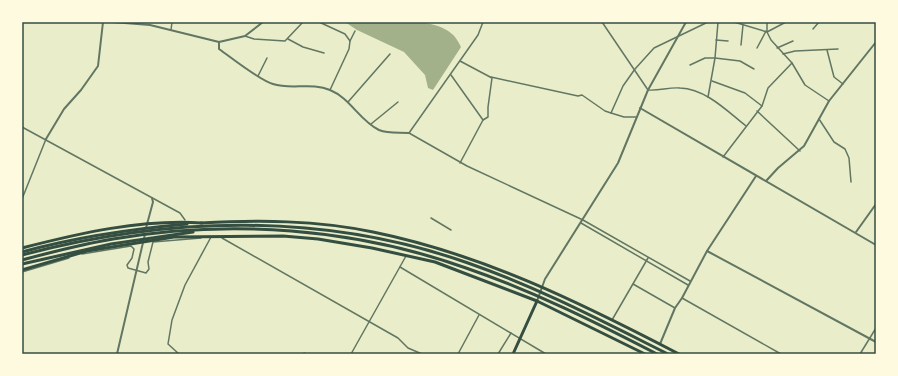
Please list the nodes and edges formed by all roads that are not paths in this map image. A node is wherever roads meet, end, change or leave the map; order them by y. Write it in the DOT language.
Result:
graph roads {
  1 [pos="103,22"];
  2 [pos="112,22"];
  3 [pos="172,22"];
  4 [pos="263,22"];
  5 [pos="303,22"];
  6 [pos="319,22"];
  7 [pos="483,22"];
  8 [pos="602,22"];
  9 [pos="607,22"];
  10 [pos="686,22"];
  11 [pos="708,22"];
  12 [pos="718,22"];
  13 [pos="734,22"];
  14 [pos="767,22"];
  15 [pos="786,22"];
  16 [pos="819,22"];
  17 [pos="604,24"];
  18 [pos="743,25"];
  19 [pos="813,29"];
  20 [pos="171,31"];
  21 [pos="355,31"];
  22 [pos="766,31"];
  23 [pos="245,36"];
  24 [pos="677,38"];
  25 [pos="288,39"];
  26 [pos="716,40"];
  27 [pos="350,41"];
  28 [pos="728,41"];
  29 [pos="793,41"];
  30 [pos="219,42"];
  31 [pos="876,42"];
  32 [pos="741,45"];
  33 [pos="757,48"];
  34 [pos="777,48"];
  35 [pos="838,49"];
  36 [pos="827,50"];
  37 [pos="324,53"];
  38 [pos="390,54"];
  39 [pos="783,54"];
  40 [pos="267,58"];
  41 [pos="715,58"];
  42 [pos="460,61"];
  43 [pos="792,63"];
  44 [pos="690,65"];
  45 [pos="635,69"];
  46 [pos="754,69"];
  47 [pos="451,75"];
  48 [pos="258,76"];
  49 [pos="491,77"];
  50 [pos="712,81"];
  51 [pos="843,84"];
  52 [pos="330,90"];
  53 [pos="648,90"];
  54 [pos="708,97"];
  55 [pos="829,101"];
  56 [pos="348,102"];
  57 [pos="398,102"];
  58 [pos="762,106"];
  59 [pos="640,108"];
  60 [pos="757,111"];
  61 [pos="611,113"];
  62 [pos="636,117"];
  63 [pos="819,119"];
  64 [pos="483,120"];
  65 [pos="371,124"];
  66 [pos="746,126"];
  67 [pos="22,127"];
  68 [pos="409,133"];
  69 [pos="46,139"];
  70 [pos="800,151"];
  71 [pos="723,157"];
  72 [pos="460,163"];
  73 [pos="756,176"];
  74 [pos="766,181"];
  75 [pos="851,182"];
  76 [pos="152,198"];
  77 [pos="22,199"];
  78 [pos="876,204"];
  79 [pos="22,214"];
  80 [pos="431,218"];
  81 [pos="185,220"];
  82 [pos="583,220"];
  83 [pos="581,223"];
  84 [pos="215,224"];
  85 [pos="22,227"];
  86 [pos="146,227"];
  87 [pos="196,230"];
  88 [pos="451,230"];
  89 [pos="856,233"];
  90 [pos="211,237"];
  91 [pos="143,242"];
  92 [pos="876,245"];
  93 [pos="22,248"];
  94 [pos="707,251"];
  95 [pos="22,254"];
  96 [pos="406,256"];
  97 [pos="648,258"];
  98 [pos="22,260"];
  99 [pos="646,261"];
  100 [pos="22,264"];
  101 [pos="400,267"];
  102 [pos="22,271"];
  103 [pos="137,271"];
  104 [pos="690,282"];
  105 [pos="633,284"];
  106 [pos="688,285"];
  107 [pos="541,286"];
  108 [pos="682,298"];
  109 [pos="537,301"];
  110 [pos="674,308"];
  111 [pos="479,314"];
  112 [pos="612,320"];
  113 [pos="369,323"];
  114 [pos="876,328"];
  115 [pos="512,333"];
  116 [pos="521,339"];
  117 [pos="870,339"];
  118 [pos="876,342"];
  119 [pos="660,344"];
  120 [pos="117,354"];
  121 [pos="179,354"];
  122 [pos="351,354"];
  123 [pos="422,354"];
  124 [pos="458,354"];
  125 [pos="498,354"];
  126 [pos="514,354"];
  127 [pos="546,354"];
  128 [pos="645,354"];
  129 [pos="657,354"];
  130 [pos="668,354"];
  131 [pos="679,354"];
  132 [pos="781,354"];
  133 [pos="860,354"];
  1 -- 69 [label="street"];
  2 -- 20 [label="street"];
  3 -- 20 [label="street"];
  4 -- 23 [label="street"];
  5 -- 25 [label="street"];
  6 -- 27 [label="street"];
  7 -- 42 [label="street"];
  8 -- 17 [label="street"];
  9 -- 17 [label="street"];
  10 -- 24 [label="street"];
  11 -- 24 [label="street"];
  12 -- 26 [label="street"];
  13 -- 18 [label="street"];
  14 -- 22 [label="street"];
  15 -- 22 [label="street"];
  16 -- 19 [label="street"];
  17 -- 45 [label="street"];
  18 -- 22 [label="street"];
  18 -- 32 [label="street"];
  20 -- 30 [label="street"];
  21 -- 27 [label="street"];
  22 -- 33 [label="street"];
  22 -- 34 [label="street"];
  23 -- 25 [label="street"];
  23 -- 30 [label="street"];
  24 -- 45 [label="street"];
  24 -- 53 [label="street"];
  25 -- 37 [label="street"];
  26 -- 28 [label="street"];
  26 -- 41 [label="street"];
  27 -- 52 [label="street"];
  29 -- 34 [label="street"];
  30 -- 48 [label="street"];
  31 -- 51 [label="street"];
  34 -- 39 [label="street"];
  35 -- 36 [label="street"];
  36 -- 39 [label="street"];
  36 -- 51 [label="street"];
  38 -- 56 [label="street"];
  39 -- 43 [label="street"];
  40 -- 48 [label="street"];
  41 -- 44 [label="street"];
  41 -- 46 [label="street"];
  41 -- 50 [label="street"];
  42 -- 47 [label="street"];
  42 -- 49 [label="street"];
  43 -- 55 [label="street"];
  43 -- 58 [label="street"];
  45 -- 53 [label="street"];
  45 -- 61 [label="street"];
  47 -- 64 [label="street"];
  47 -- 68 [label="street"];
  48 -- 52 [label="street"];
  49 -- 61 [label="street"];
  49 -- 64 [label="street"];
  50 -- 54 [label="street"];
  50 -- 58 [label="street"];
  51 -- 55 [label="street"];
  52 -- 56 [label="street"];
  53 -- 54 [label="street"];
  53 -- 59 [label="street"];
  54 -- 66 [label="street"];
  55 -- 63 [label="street"];
  56 -- 65 [label="street"];
  57 -- 65 [label="street"];
  58 -- 60 [label="street"];
  59 -- 62 [label="street"];
  59 -- 71 [label="street"];
  60 -- 66 [label="street"];
  60 -- 70 [label="street"];
  61 -- 62 [label="street"];
  62 -- 82 [label="street"];
  63 -- 70 [label="street"];
  63 -- 75 [label="street"];
  64 -- 72 [label="street"];
  65 -- 68 [label="street"];
  66 -- 71 [label="street"];
  67 -- 69 [label="street"];
  68 -- 72 [label="street"];
  69 -- 76 [label="street"];
  69 -- 77 [label="street"];
  70 -- 74 [label="street"];
  71 -- 73 [label="street"];
  72 -- 82 [label="street"];
  73 -- 74 [label="street"];
  73 -- 94 [label="street"];
  74 -- 89 [label="street"];
  76 -- 81 [label="street"];
  76 -- 86 [label="street"];
  78 -- 89 [label="street"];
  79 -- 85 [label="street"];
  80 -- 88 [label="street"];
  82 -- 83 [label="street"];
  82 -- 97 [label="street"];
  83 -- 99 [label="street"];
  83 -- 107 [label="street"];
  84 -- 93 [label="main road"];
  84 -- 95 [label="main road"];
  84 -- 130 [label="main road"];
  86 -- 91 [label="street"];
  86 -- 95 [label="main road"];
  86 -- 107 [label="main road"];
  87 -- 98 [label="main road"];
  87 -- 100 [label="main road"];
  87 -- 129 [label="main road"];
  89 -- 92 [label="street"];
  90 -- 103 [label="street"];
  90 -- 113 [label="street"];
  90 -- 121 [label="street"];
  91 -- 96 [label="main road"];
  91 -- 102 [label="main road"];
  91 -- 103 [label="street"];
  94 -- 104 [label="street"];
  94 -- 117 [label="street"];
  96 -- 101 [label="street"];
  96 -- 109 [label="main road"];
  97 -- 99 [label="street"];
  97 -- 104 [label="street"];
  99 -- 105 [label="street"];
  99 -- 106 [label="street"];
  101 -- 111 [label="street"];
  101 -- 113 [label="street"];
  102 -- 103 [label="street"];
  103 -- 120 [label="street"];
  104 -- 106 [label="street"];
  105 -- 110 [label="street"];
  105 -- 112 [label="street"];
  106 -- 108 [label="street"];
  107 -- 109 [label="street"];
  107 -- 112 [label="main road"];
  108 -- 110 [label="street"];
  108 -- 132 [label="street"];
  109 -- 116 [label="main road"];
  109 -- 128 [label="main road"];
  110 -- 119 [label="street"];
  111 -- 115 [label="street"];
  111 -- 124 [label="street"];
  112 -- 119 [label="main road"];
  113 -- 122 [label="street"];
  113 -- 123 [label="street"];
  114 -- 117 [label="street"];
  115 -- 116 [label="street"];
  115 -- 125 [label="street"];
  116 -- 126 [label="main road"];
  116 -- 127 [label="street"];
  117 -- 118 [label="street"];
  117 -- 133 [label="street"];
  119 -- 131 [label="main road"];
}
